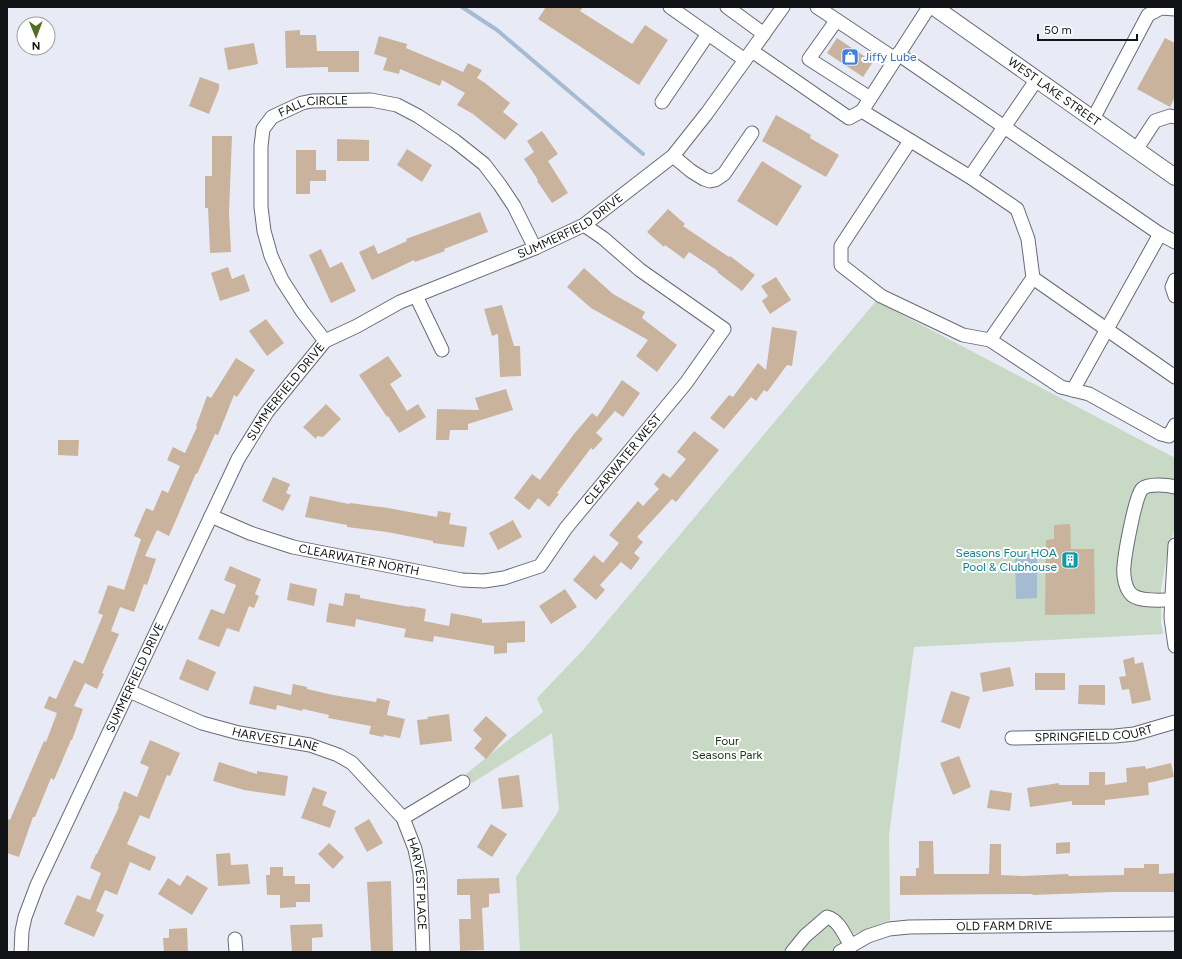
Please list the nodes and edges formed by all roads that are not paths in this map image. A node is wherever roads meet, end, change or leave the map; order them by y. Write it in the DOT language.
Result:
graph roads {
  1 [pos="670,7"];
  2 [pos="727,7"];
  3 [pos="783,7"];
  4 [pos="816,7"];
  5 [pos="928,7"];
  6 [pos="934,7"];
  7 [pos="1175,9"];
  8 [pos="836,21"];
  9 [pos="708,34"];
  10 [pos="764,34"];
  11 [pos="748,56"];
  12 [pos="896,57"];
  13 [pos="1037,79"];
  14 [pos="870,98"];
  15 [pos="662,102"];
  16 [pos="862,111"];
  17 [pos="1175,117"];
  18 [pos="1093,119"];
  19 [pos="1004,127"];
  20 [pos="752,134"];
  21 [pos="910,141"];
  22 [pos="1136,150"];
  23 [pos="673,156"];
  24 [pos="970,177"];
  25 [pos="1175,177"];
  26 [pos="584,225"];
  27 [pos="1160,234"];
  28 [pos="1175,242"];
  29 [pos="535,248"];
  30 [pos="1033,278"];
  31 [pos="1175,280"];
  32 [pos="416,296"];
  33 [pos="1175,296"];
  34 [pos="1106,329"];
  35 [pos="990,340"];
  36 [pos="325,341"];
  37 [pos="442,350"];
  38 [pos="1175,377"];
  39 [pos="1073,390"];
  40 [pos="1175,426"];
  41 [pos="1175,487"];
  42 [pos="211,516"];
  43 [pos="1175,546"];
  44 [pos="511,575"];
  45 [pos="1172,600"];
  46 [pos="1175,646"];
  47 [pos="128,691"];
  48 [pos="1175,722"];
  49 [pos="1012,738"];
  50 [pos="463,782"];
  51 [pos="403,818"];
  52 [pos="1175,924"];
  53 [pos="845,949"];
  54 [pos="21,952"];
  55 [pos="423,952"];
  56 [pos="792,952"];
  1 -- 9 [label="street"];
  2 -- 10 [label="street"];
  3 -- 10 [label="street, SUMMERFIELD DRIVE"];
  4 -- 8 [label="street"];
  5 -- 12 [label="street"];
  6 -- 13 [label="main road, WEST LAKE STREET"];
  7 -- 18 [label="street"];
  8 -- 12 [label="street"];
  8 -- 14 [label="street"];
  9 -- 11 [label="street"];
  9 -- 15 [label="street"];
  10 -- 11 [label="street, SUMMERFIELD DRIVE"];
  11 -- 16 [label="street"];
  11 -- 23 [label="street, SUMMERFIELD DRIVE"];
  12 -- 14 [label="street"];
  12 -- 19 [label="street"];
  13 -- 18 [label="main road, WEST LAKE STREET"];
  13 -- 19 [label="street"];
  14 -- 16 [label="street"];
  16 -- 21 [label="street"];
  17 -- 22 [label="street"];
  18 -- 22 [label="main road, WEST LAKE STREET"];
  19 -- 24 [label="street"];
  19 -- 27 [label="street"];
  20 -- 23 [label="street"];
  21 -- 24 [label="street"];
  21 -- 35 [label="street"];
  22 -- 25 [label="main road, WEST LAKE STREET"];
  23 -- 26 [label="street, SUMMERFIELD DRIVE"];
  24 -- 30 [label="street"];
  26 -- 29 [label="street, SUMMERFIELD DRIVE"];
  26 -- 44 [label="street, CLEARWATER WEST"];
  27 -- 28 [label="street"];
  27 -- 34 [label="street"];
  29 -- 32 [label="street, SUMMERFIELD DRIVE"];
  29 -- 36 [label="street, FALL CIRCLE"];
  30 -- 34 [label="street"];
  30 -- 35 [label="street"];
  31 -- 33 [label="street"];
  32 -- 36 [label="street, SUMMERFIELD DRIVE"];
  32 -- 37 [label="street"];
  34 -- 38 [label="street"];
  34 -- 39 [label="street"];
  35 -- 39 [label="street"];
  36 -- 42 [label="street, SUMMERFIELD DRIVE"];
  39 -- 40 [label="street"];
  41 -- 45 [label="street"];
  42 -- 44 [label="street, CLEARWATER NORTH"];
  42 -- 47 [label="street, SUMMERFIELD DRIVE"];
  43 -- 45 [label="street"];
  45 -- 46 [label="street"];
  47 -- 51 [label="street, HARVEST LANE"];
  47 -- 54 [label="street, SUMMERFIELD DRIVE"];
  48 -- 49 [label="street, SPRINGFIELD COURT"];
  50 -- 51 [label="street"];
  51 -- 55 [label="street, HARVEST PLACE"];
  52 -- 53 [label="street, OLD FARM DRIVE"];
  53 -- 56 [label="street"];
}
